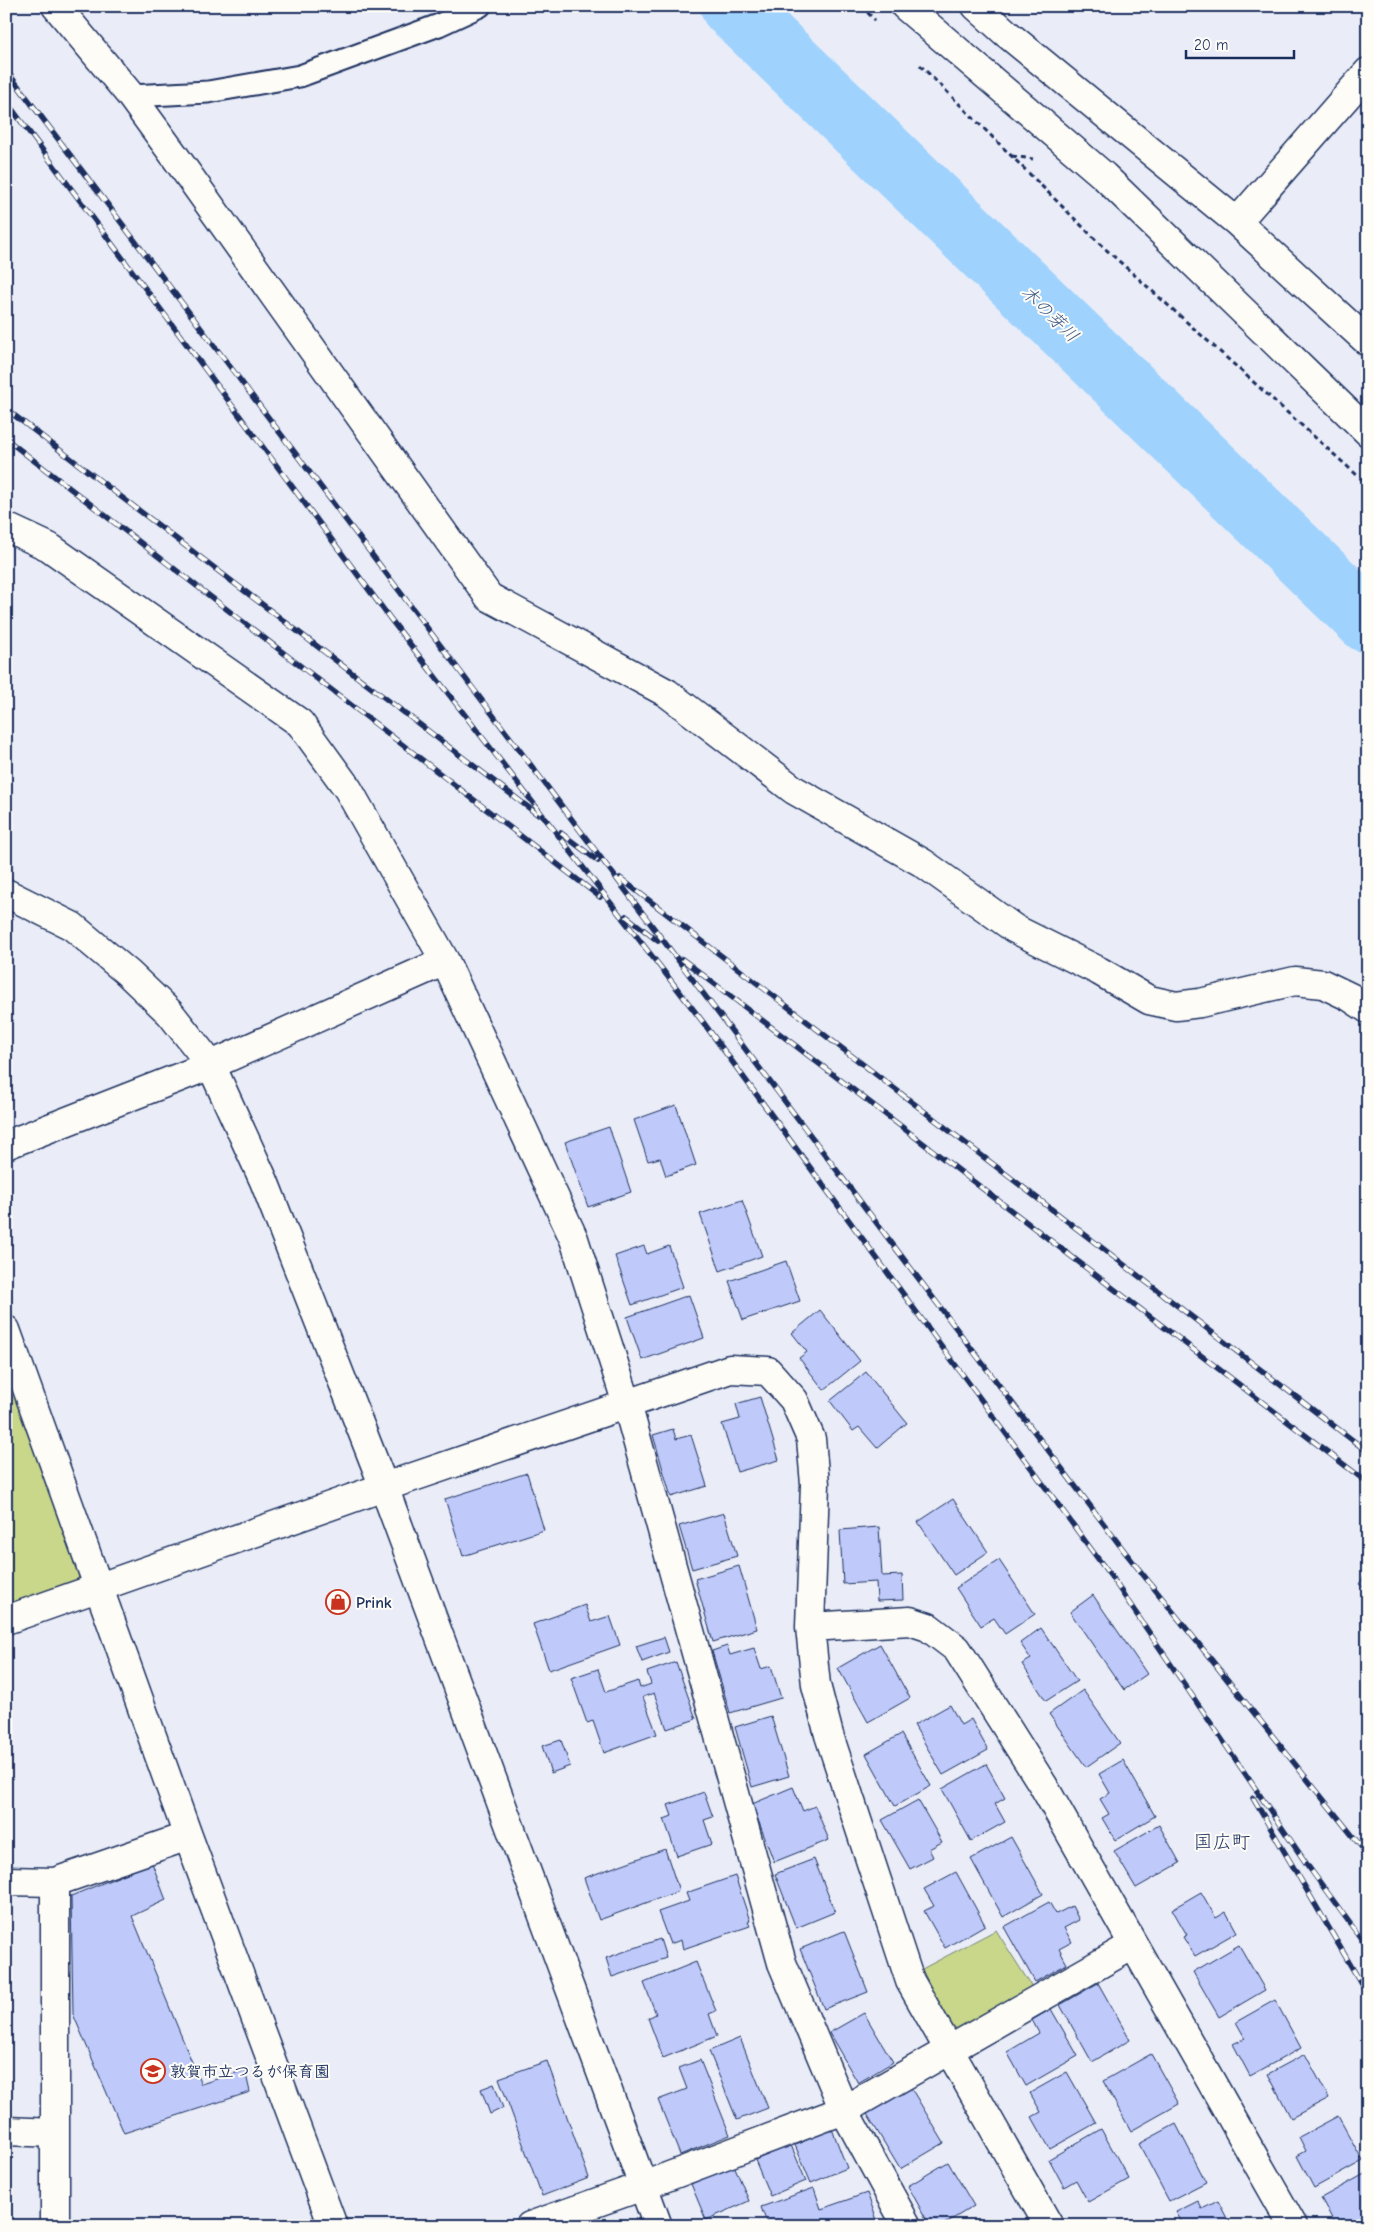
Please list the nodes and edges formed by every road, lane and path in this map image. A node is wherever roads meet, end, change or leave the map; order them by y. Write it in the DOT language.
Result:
graph roads {
  1 [pos="56,6"];
  2 [pos="480,6"];
  3 [pos="861,6"];
  4 [pos="905,6"];
  5 [pos="976,6"];
  6 [pos="882,27"];
  7 [pos="916,61"];
  8 [pos="1368,72"];
  9 [pos="130,96"];
  10 [pos="1237,222"];
  11 [pos="1368,342"];
  12 [pos="1368,432"];
  13 [pos="1368,485"];
  14 [pos="6,527"];
  15 [pos="6,893"];
  16 [pos="445,961"];
  17 [pos="1368,1009"];
  18 [pos="212,1065"];
  19 [pos="6,1145"];
  20 [pos="6,1330"];
  21 [pos="627,1404"];
  22 [pos="384,1487"];
  23 [pos="99,1588"];
  24 [pos="6,1620"];
  25 [pos="810,1627"];
  26 [pos="188,1836"];
  27 [pos="6,1881"];
  28 [pos="55,1882"];
  29 [pos="1134,1945"];
  30 [pos="947,2050"];
  31 [pos="844,2110"];
  32 [pos="6,2131"];
  33 [pos="55,2133"];
  34 [pos="643,2186"];
  35 [pos="55,2226"];
  36 [pos="333,2226"];
  37 [pos="530,2226"];
  38 [pos="658,2226"];
  39 [pos="906,2226"];
  40 [pos="1048,2226"];
  41 [pos="1293,2226"];
  1 -- 9 [label="street"];
  2 -- 9 [label="lane"];
  3 -- 6 [label="path"];
  4 -- 12 [label="street"];
  5 -- 10 [label="street"];
  7 -- 13 [label="path"];
  8 -- 10 [label="street"];
  9 -- 17 [label="street"];
  10 -- 11 [label="street"];
  14 -- 16 [label="street"];
  15 -- 18 [label="street"];
  16 -- 18 [label="street"];
  16 -- 21 [label="street"];
  18 -- 19 [label="street"];
  18 -- 22 [label="street"];
  20 -- 23 [label="street"];
  21 -- 22 [label="street"];
  21 -- 25 [label="street"];
  21 -- 31 [label="street"];
  22 -- 23 [label="street"];
  22 -- 34 [label="street"];
  23 -- 24 [label="street"];
  23 -- 26 [label="street"];
  25 -- 29 [label="street"];
  25 -- 30 [label="street"];
  26 -- 28 [label="street"];
  26 -- 36 [label="street"];
  27 -- 28 [label="street"];
  28 -- 33 [label="street"];
  29 -- 30 [label="street"];
  29 -- 41 [label="street"];
  30 -- 31 [label="street"];
  30 -- 40 [label="street"];
  31 -- 34 [label="street"];
  31 -- 39 [label="street"];
  32 -- 33 [label="street"];
  33 -- 35 [label="street"];
  34 -- 37 [label="street"];
  34 -- 38 [label="street"];
}
